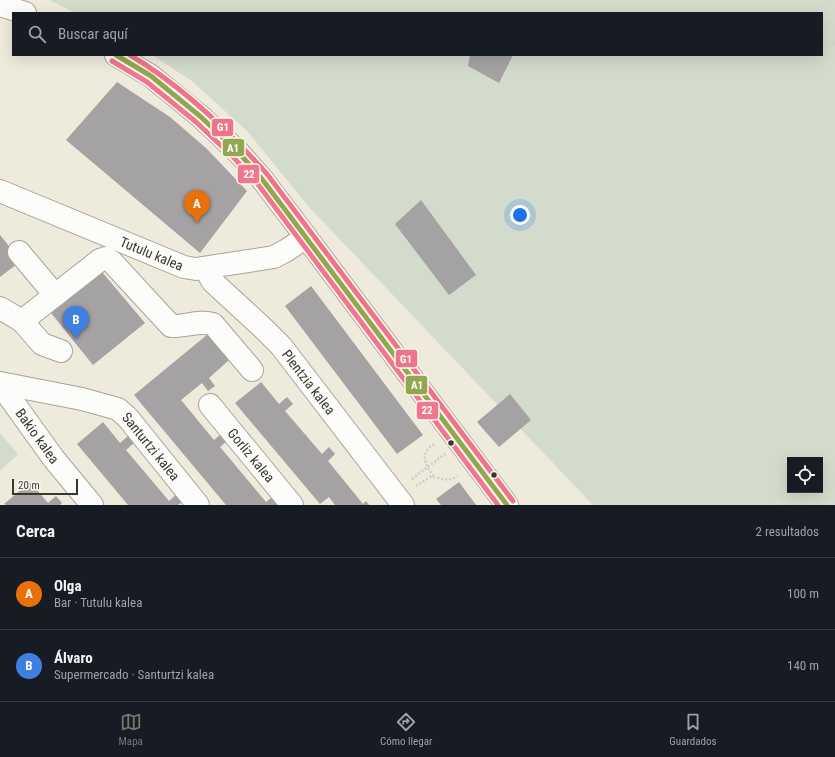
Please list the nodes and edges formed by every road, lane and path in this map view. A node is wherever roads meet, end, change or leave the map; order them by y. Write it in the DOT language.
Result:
graph roads {
  1 [pos="0,5"];
  2 [pos="22,12"];
  3 [pos="832,42"];
  4 [pos="835,45"];
  5 [pos="118,56"];
  6 [pos="0,191"];
  7 [pos="306,237"];
  8 [pos="19,252"];
  9 [pos="205,268"];
  10 [pos="54,295"];
  11 [pos="0,308"];
  12 [pos="22,321"];
  13 [pos="61,351"];
  14 [pos="252,370"];
  15 [pos="0,383"];
  16 [pos="210,405"];
  17 [pos="438,441"];
  18 [pos="446,453"];
  19 [pos="461,473"];
  20 [pos="434,477"];
  21 [pos="412,479"];
  22 [pos="401,502"];
  23 [pos="92,505"];
  24 [pos="198,505"];
  25 [pos="292,505"];
  26 [pos="507,505"];
  1 -- 2 [label="street"];
  3 -- 4 [label="path"];
  5 -- 7 [label="street"];
  6 -- 9 [label="street, Tutulu kalea"];
  7 -- 9 [label="street, Tutulu kalea"];
  7 -- 26 [label="street"];
  8 -- 10 [label="street"];
  9 -- 22 [label="street, Plentzia kalea"];
  10 -- 12 [label="street"];
  10 -- 14 [label="street"];
  11 -- 12 [label="street"];
  12 -- 13 [label="street"];
  15 -- 23 [label="street, Bakio kalea"];
  15 -- 24 [label="street, Santurtzi kalea"];
  16 -- 25 [label="street, Gorliz kalea"];
  17 -- 20 [label="path"];
  18 -- 21 [label="path, bridge"];
  19 -- 20 [label="path"];
  20 -- 22 [label="path"];
}
